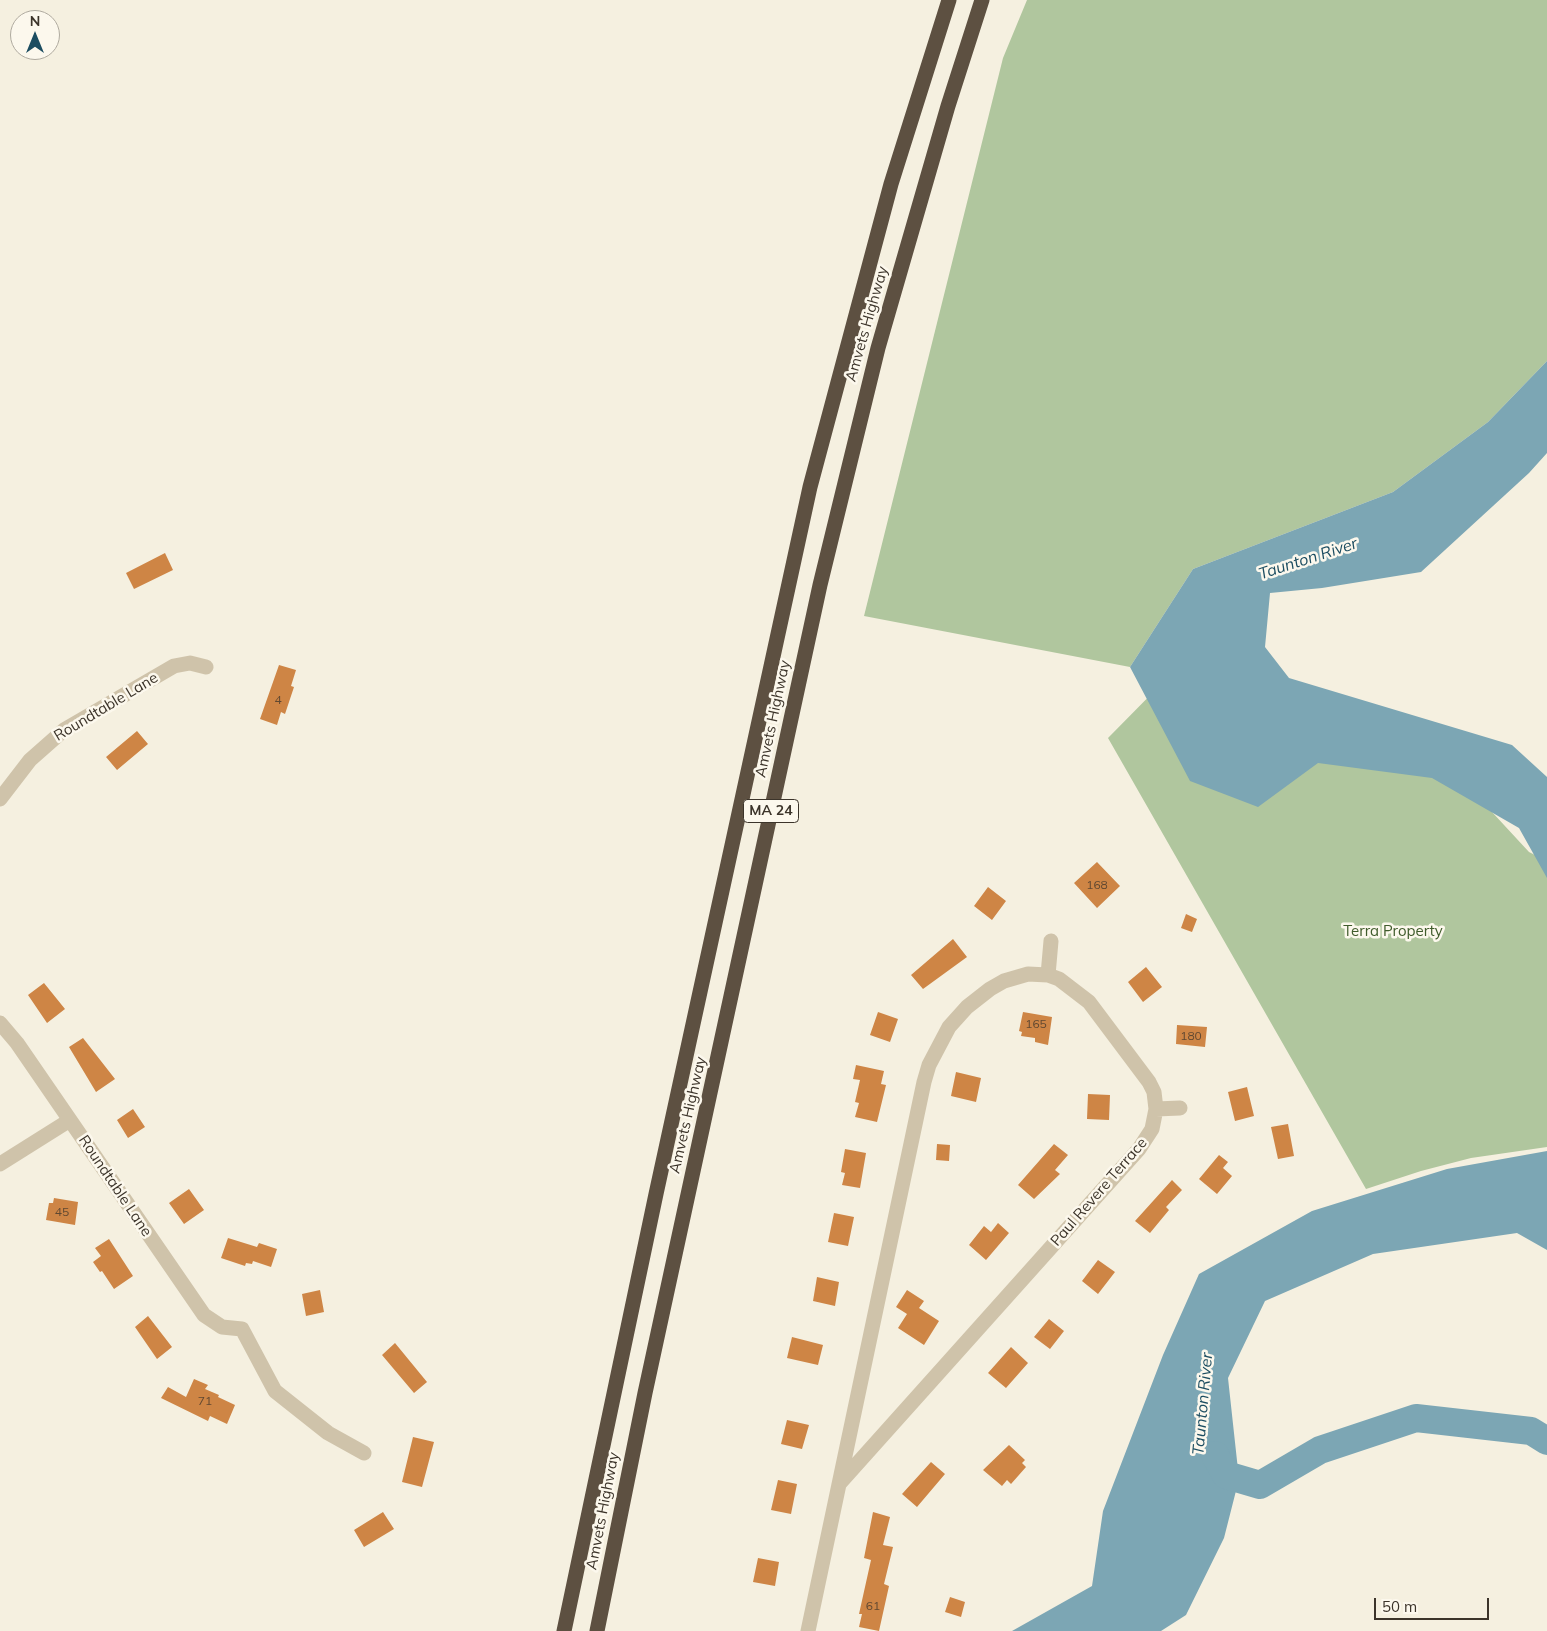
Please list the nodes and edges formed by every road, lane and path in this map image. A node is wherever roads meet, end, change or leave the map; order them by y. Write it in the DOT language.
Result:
graph roads {
  1 [pos="949,0"];
  2 [pos="982,0"];
  3 [pos="206,667"];
  4 [pos="0,799"];
  5 [pos="1051,941"];
  6 [pos="1048,975"];
  7 [pos="0,1023"];
  8 [pos="1180,1108"];
  9 [pos="1156,1109"];
  10 [pos="70,1120"];
  11 [pos="0,1164"];
  12 [pos="364,1453"];
  13 [pos="839,1484"];
  14 [pos="564,1631"];
  15 [pos="597,1631"];
  16 [pos="808,1631"];
  1 -- 14 [label="highway, Amvets Highway / MA 24"];
  2 -- 15 [label="highway, Amvets Highway / MA 24"];
  3 -- 4 [label="street, Roundtable Lane"];
  5 -- 6 [label="street"];
  6 -- 9 [label="street, Paul Revere Terrace"];
  6 -- 13 [label="street, Paul Revere Terrace"];
  7 -- 10 [label="street, Roundtable Lane"];
  8 -- 9 [label="street"];
  9 -- 13 [label="street, Paul Revere Terrace"];
  10 -- 11 [label="street"];
  10 -- 12 [label="street, Roundtable Lane"];
  13 -- 16 [label="street, Paul Revere Terrace"];
}
